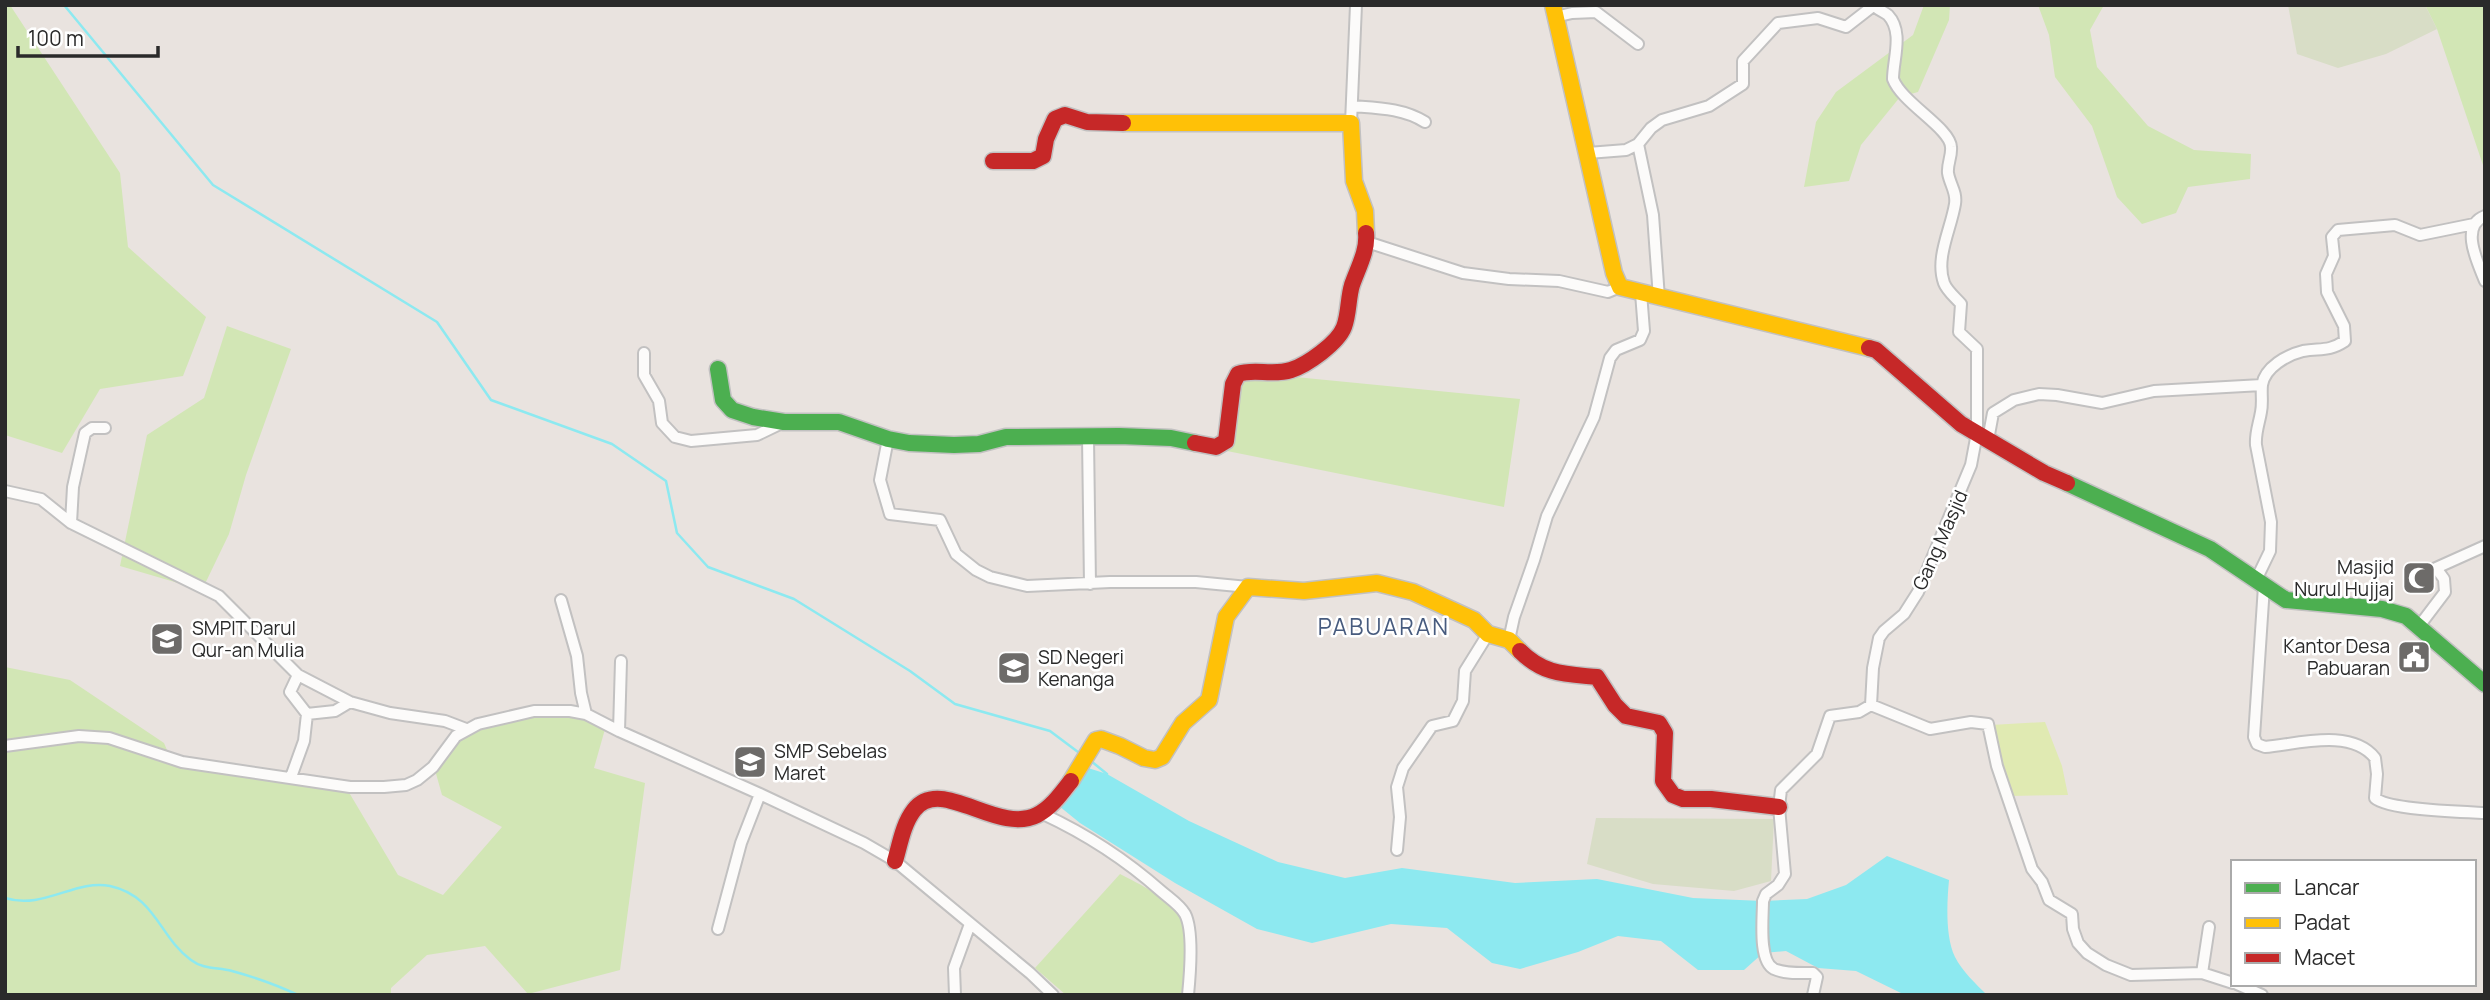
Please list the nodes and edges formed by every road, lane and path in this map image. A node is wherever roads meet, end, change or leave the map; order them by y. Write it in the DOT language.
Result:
graph roads {
  1 [pos="1356,5"];
  2 [pos="1873,6"];
  3 [pos="1554,11"];
  4 [pos="1637,44"];
  5 [pos="1352,106"];
  6 [pos="1351,122"];
  7 [pos="1425,122"];
  8 [pos="1638,144"];
  9 [pos="1588,153"];
  10 [pos="993,161"];
  11 [pos="2485,216"];
  12 [pos="2474,224"];
  13 [pos="1367,242"];
  14 [pos="2485,281"];
  15 [pos="1620,287"];
  16 [pos="1642,293"];
  17 [pos="1658,298"];
  18 [pos="644,353"];
  19 [pos="718,369"];
  20 [pos="2262,385"];
  21 [pos="784,422"];
  22 [pos="104,428"];
  23 [pos="1982,437"];
  24 [pos="1088,438"];
  25 [pos="888,439"];
  26 [pos="5,491"];
  27 [pos="71,523"];
  28 [pos="2485,546"];
  29 [pos="2260,583"];
  30 [pos="1090,584"];
  31 [pos="1248,587"];
  32 [pos="561,600"];
  33 [pos="2420,625"];
  34 [pos="1489,634"];
  35 [pos="1509,640"];
  36 [pos="621,661"];
  37 [pos="298,675"];
  38 [pos="2485,684"];
  39 [pos="350,702"];
  40 [pos="1871,705"];
  41 [pos="307,714"];
  42 [pos="586,714"];
  43 [pos="466,729"];
  44 [pos="619,731"];
  45 [pos="5,746"];
  46 [pos="291,777"];
  47 [pos="760,794"];
  48 [pos="1779,807"];
  49 [pos="2485,813"];
  50 [pos="1043,814"];
  51 [pos="1397,850"];
  52 [pos="895,861"];
  53 [pos="970,924"];
  54 [pos="2209,928"];
  55 [pos="718,929"];
  56 [pos="2202,973"];
  57 [pos="2231,983"];
  58 [pos="2240,986"];
  59 [pos="954,995"];
  60 [pos="1053,995"];
  61 [pos="1188,995"];
  62 [pos="1813,995"];
  63 [pos="2262,995"];
  1 -- 5 [label="street"];
  2 -- 8 [label="street"];
  2 -- 23 [label="street"];
  3 -- 4 [label="street"];
  3 -- 9 [label="street"];
  5 -- 6 [label="street"];
  5 -- 7 [label="street"];
  6 -- 10 [label="street"];
  6 -- 13 [label="street"];
  8 -- 9 [label="street"];
  8 -- 17 [label="street"];
  9 -- 15 [label="street"];
  11 -- 12 [label="street"];
  12 -- 14 [label="street"];
  12 -- 20 [label="street"];
  13 -- 15 [label="street"];
  13 -- 24 [label="street"];
  15 -- 16 [label="street"];
  16 -- 17 [label="street"];
  16 -- 35 [label="street"];
  17 -- 23 [label="street"];
  18 -- 21 [label="street"];
  19 -- 21 [label="street"];
  20 -- 23 [label="street"];
  20 -- 29 [label="street"];
  21 -- 25 [label="street"];
  22 -- 27 [label="street"];
  23 -- 29 [label="street"];
  23 -- 40 [label="street, Gang Masjid"];
  24 -- 25 [label="street"];
  24 -- 30 [label="street"];
  25 -- 30 [label="street"];
  26 -- 27 [label="street"];
  27 -- 37 [label="street"];
  28 -- 33 [label="street"];
  29 -- 33 [label="street"];
  29 -- 49 [label="street"];
  30 -- 31 [label="street"];
  31 -- 34 [label="street"];
  31 -- 50 [label="street"];
  32 -- 42 [label="street"];
  33 -- 38 [label="street"];
  34 -- 35 [label="street"];
  34 -- 51 [label="street"];
  35 -- 48 [label="street"];
  36 -- 44 [label="street"];
  37 -- 39 [label="street"];
  37 -- 41 [label="street"];
  39 -- 41 [label="street"];
  39 -- 43 [label="street"];
  40 -- 48 [label="street"];
  40 -- 56 [label="street"];
  41 -- 46 [label="street"];
  42 -- 43 [label="street"];
  42 -- 44 [label="street"];
  43 -- 46 [label="street"];
  44 -- 47 [label="street"];
  45 -- 46 [label="street"];
  47 -- 52 [label="street"];
  47 -- 55 [label="street"];
  48 -- 62 [label="street"];
  50 -- 52 [label="street"];
  50 -- 61 [label="street"];
  52 -- 53 [label="street"];
  53 -- 59 [label="street"];
  53 -- 60 [label="street"];
  54 -- 56 [label="street"];
  56 -- 57 [label="street"];
  58 -- 63 [label="street"];
}
